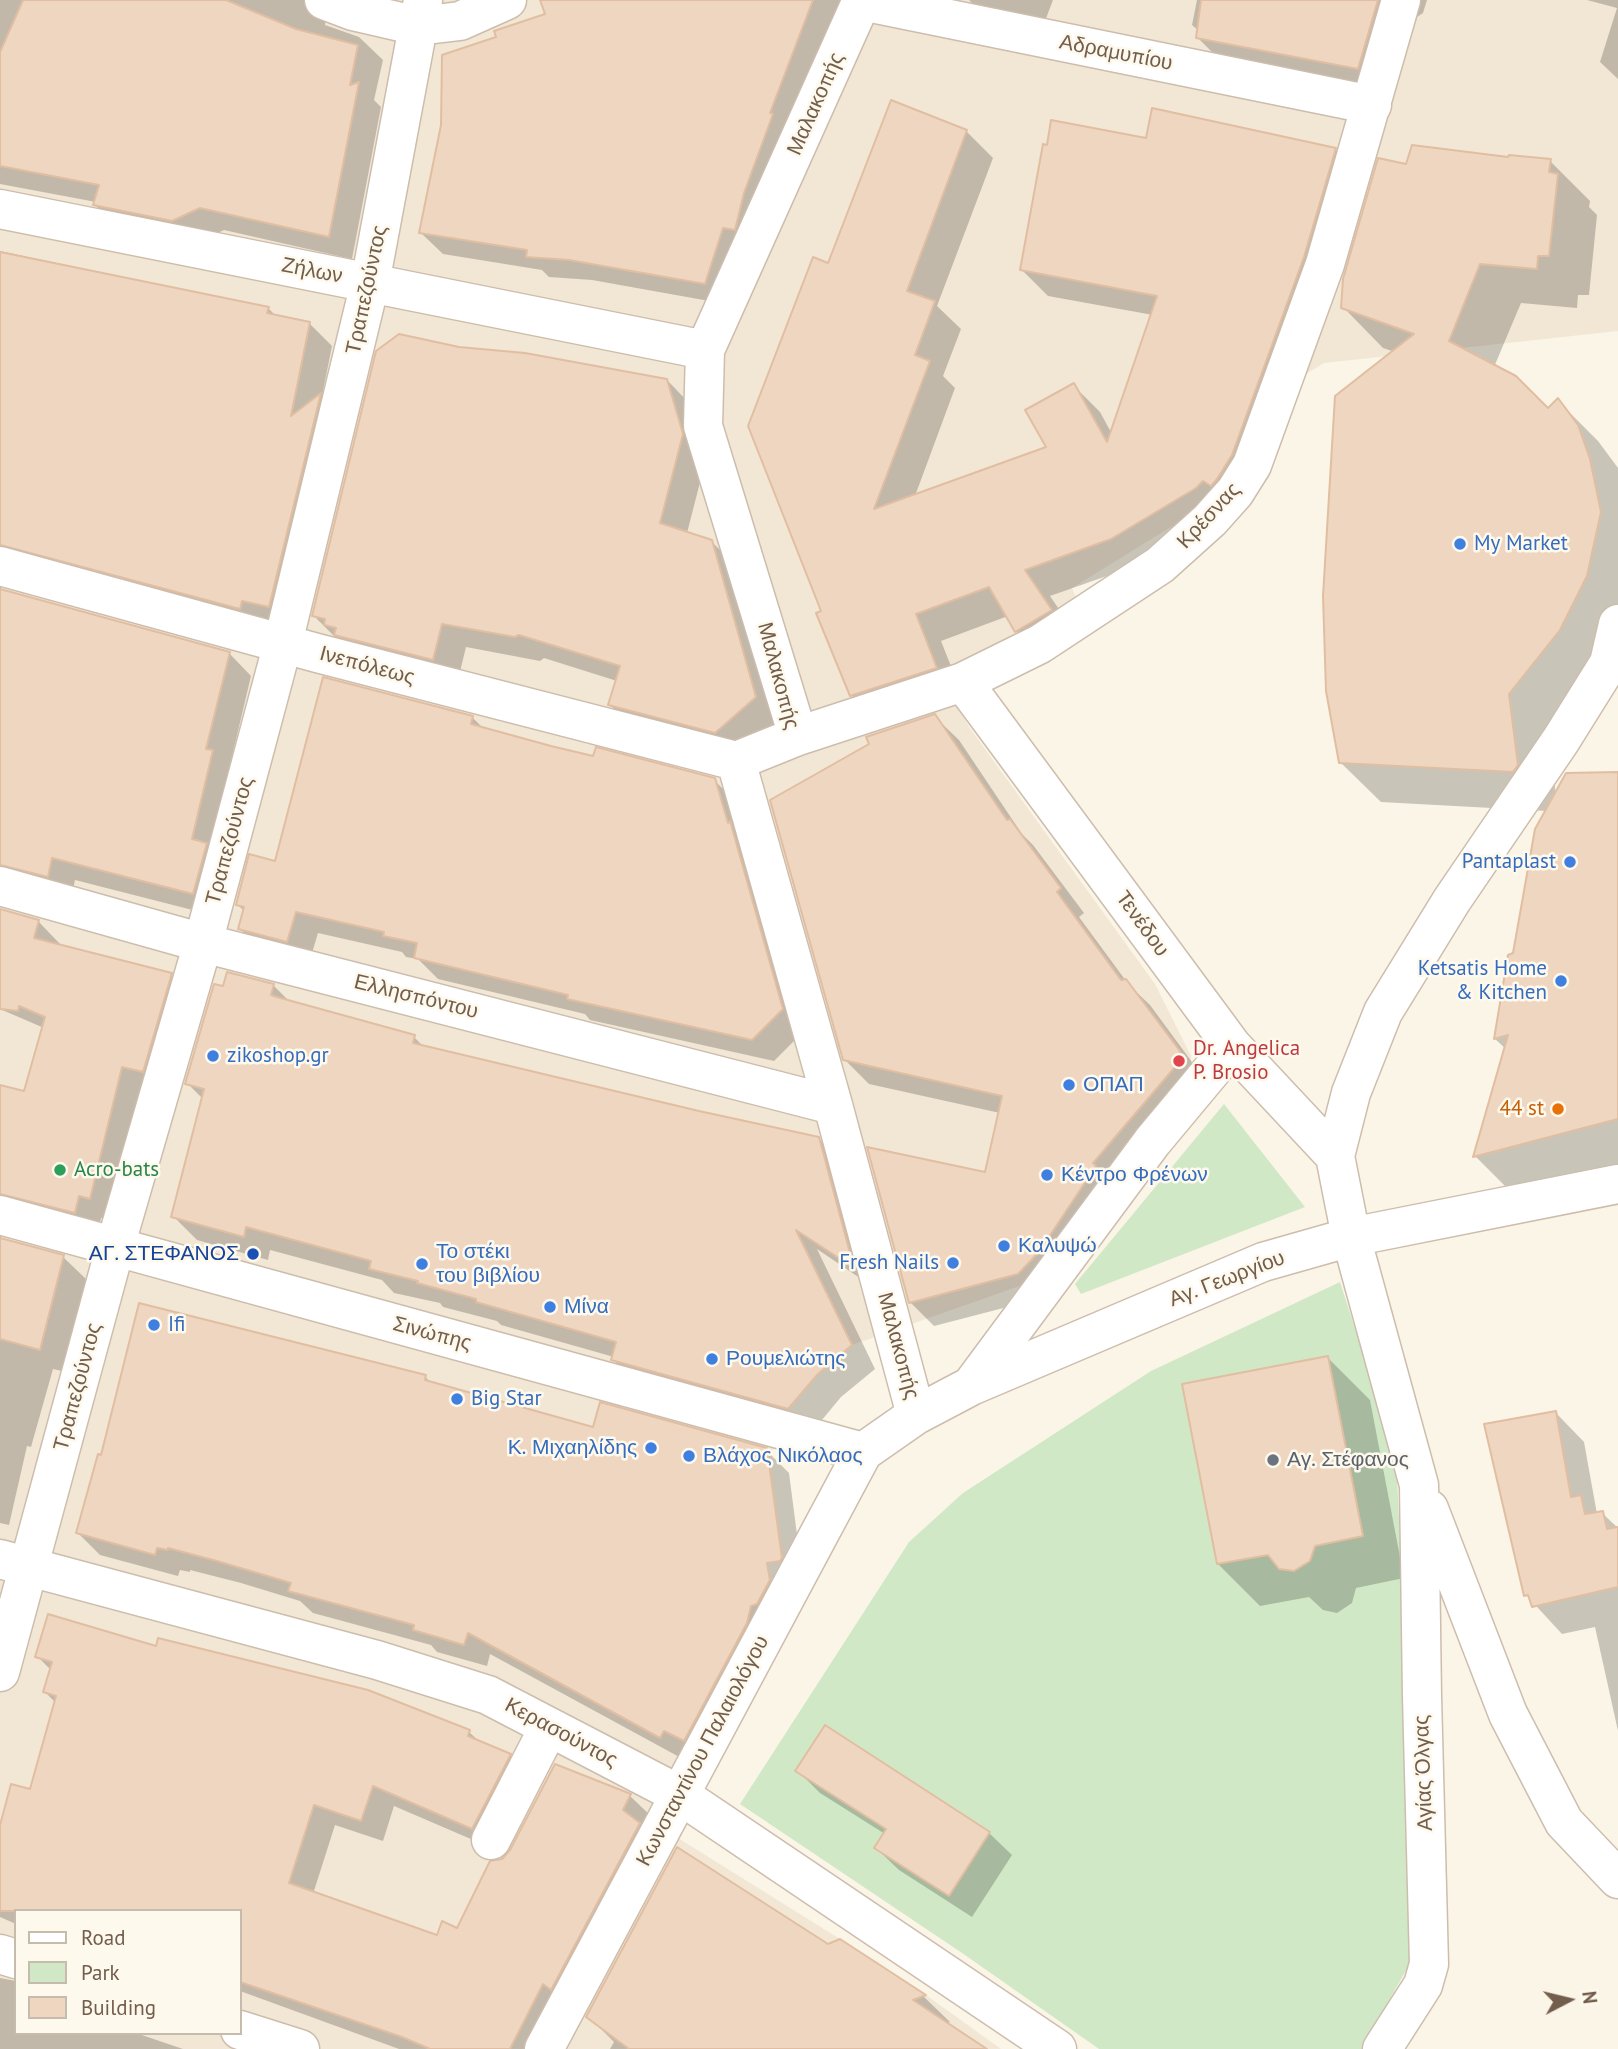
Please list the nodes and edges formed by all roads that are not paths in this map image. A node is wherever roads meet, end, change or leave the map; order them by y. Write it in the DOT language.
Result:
graph roads {
  1 [pos="324,0"];
  2 [pos="507,0"];
  3 [pos="1401,0"];
  4 [pos="862,1"];
  5 [pos="421,13"];
  6 [pos="1372,105"];
  7 [pos="0,209"];
  8 [pos="370,283"];
  9 [pos="705,350"];
  10 [pos="0,566"];
  11 [pos="1618,624"];
  12 [pos="283,643"];
  13 [pos="963,681"];
  14 [pos="798,736"];
  15 [pos="736,761"];
  16 [pos="0,886"];
  17 [pos="203,943"];
  18 [pos="1231,1046"];
  19 [pos="834,1105"];
  20 [pos="1335,1156"];
  21 [pos="1618,1184"];
  22 [pos="0,1215"];
  23 [pos="1351,1237"];
  24 [pos="117,1246"];
  25 [pos="971,1386"];
  26 [pos="916,1415"];
  27 [pos="863,1452"];
  28 [pos="1419,1485"];
  29 [pos="14,1563"];
  30 [pos="0,1672"];
  31 [pos="549,1727"];
  32 [pos="680,1795"];
  33 [pos="491,1840"];
  34 [pos="1618,1879"];
  35 [pos="242,2031"];
  36 [pos="300,2049"];
  37 [pos="544,2049"];
  38 [pos="1057,2049"];
  39 [pos="1382,2049"];
  1 -- 5 [label="street"];
  2 -- 5 [label="street"];
  3 -- 6 [label="street, Κρέσνας"];
  4 -- 6 [label="street, Αδραμυπίου"];
  4 -- 9 [label="street, Μαλακοπής"];
  5 -- 8 [label="street, Τραπεζούντος"];
  6 -- 13 [label="street, Κρέσνας"];
  7 -- 8 [label="street, Ζήλων"];
  8 -- 9 [label="street, Ζήλων"];
  8 -- 12 [label="street, Τραπεζούντος"];
  9 -- 14 [label="street, Μαλακοπής"];
  10 -- 12 [label="street, Ινεπόλεως"];
  11 -- 20 [label="street"];
  12 -- 15 [label="street, Ινεπόλεως"];
  12 -- 17 [label="street, Τραπεζούντος"];
  13 -- 14 [label="street, Κρέσνας"];
  13 -- 18 [label="street, Τενέδου"];
  14 -- 15 [label="street, Μαλακοπής"];
  15 -- 19 [label="street, Μαλακοπής"];
  16 -- 17 [label="street, Ελλησπόντου"];
  17 -- 19 [label="street, Ελλησπόντου"];
  17 -- 24 [label="street, Τραπεζούντος"];
  18 -- 20 [label="street, Τενέδου"];
  18 -- 25 [label="street"];
  19 -- 26 [label="street, Μαλακοπής"];
  20 -- 23 [label="street, Αγίας Όλγας"];
  21 -- 23 [label="street, Αγ. Γεωργίου"];
  22 -- 24 [label="street, Σινώπης"];
  23 -- 25 [label="street, Αγ. Γεωργίου"];
  23 -- 28 [label="street, Αγίας Όλγας"];
  24 -- 27 [label="street, Σινώπης"];
  24 -- 29 [label="street, Τραπεζούντος"];
  25 -- 26 [label="street, Αγ. Γεωργίου"];
  26 -- 27 [label="street, Αγ. Γεωργίου"];
  27 -- 32 [label="street, Κωνσταντίνου Παλαιολόγου"];
  28 -- 34 [label="street, Αγίας Όλγας"];
  28 -- 39 [label="street, Αγίας Όλγας"];
  29 -- 30 [label="street, Τραπεζούντος"];
  29 -- 31 [label="street, Κερασούντος"];
  31 -- 32 [label="street, Κερασούντος"];
  31 -- 33 [label="street"];
  32 -- 37 [label="street, Κωνσταντίνου Παλαιολόγου"];
  32 -- 38 [label="street, Κερασούντος"];
  35 -- 36 [label="street"];
}
